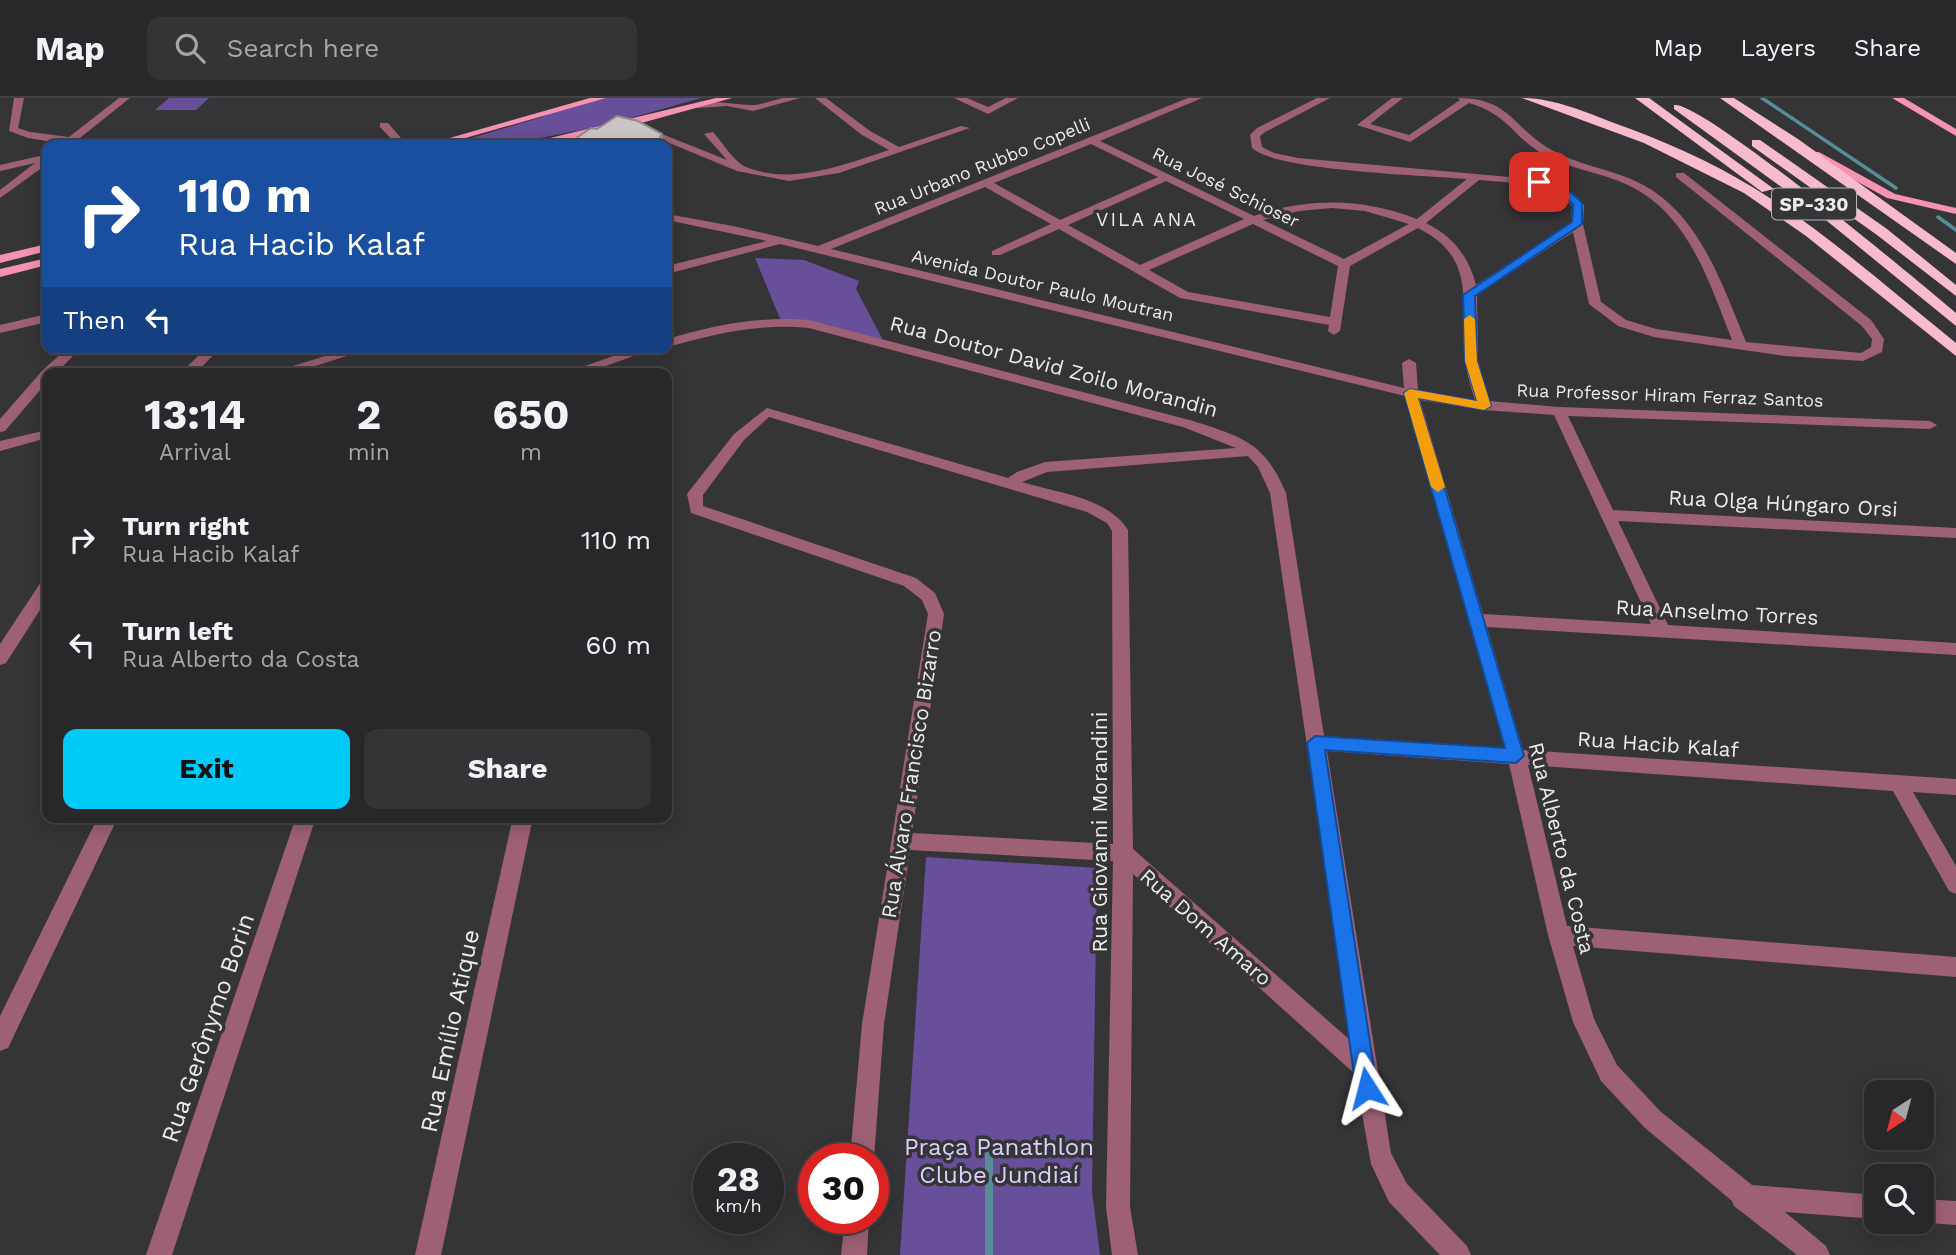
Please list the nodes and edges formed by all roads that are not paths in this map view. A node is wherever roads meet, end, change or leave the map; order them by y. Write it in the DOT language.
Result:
graph roads {
  1 [pos="125,98"];
  2 [pos="564,98"];
  3 [pos="601,98"];
  4 [pos="711,98"];
  5 [pos="727,98"];
  6 [pos="748,98"];
  7 [pos="795,98"];
  8 [pos="820,98"];
  9 [pos="959,98"];
  10 [pos="1013,98"];
  11 [pos="1197,98"];
  12 [pos="1325,98"];
  13 [pos="1398,98"];
  14 [pos="1528,98"];
  15 [pos="1641,98"];
  16 [pos="1665,98"];
  17 [pos="1688,98"];
  18 [pos="1726,98"];
  19 [pos="1897,98"];
  20 [pos="1465,99"];
  21 [pos="777,102"];
  22 [pos="14,103"];
  23 [pos="698,106"];
  24 [pos="533,115"];
  25 [pos="639,122"];
  26 [pos="384,125"];
  27 [pos="616,127"];
  28 [pos="965,128"];
  29 [pos="1956,133"];
  30 [pos="709,134"];
  31 [pos="452,139"];
  32 [pos="57,140"];
  33 [pos="71,140"];
  34 [pos="398,140"];
  35 [pos="448,140"];
  36 [pos="551,140"];
  37 [pos="597,140"];
  38 [pos="663,140"];
  39 [pos="1093,141"];
  40 [pos="1794,142"];
  41 [pos="672,144"];
  42 [pos="899,152"];
  43 [pos="42,159"];
  44 [pos="42,162"];
  45 [pos="0,168"];
  46 [pos="741,169"];
  47 [pos="1478,175"];
  48 [pos="1680,175"];
  49 [pos="1166,177"];
  50 [pos="986,183"];
  51 [pos="0,195"];
  52 [pos="1956,211"];
  53 [pos="672,217"];
  54 [pos="1250,218"];
  55 [pos="1419,223"];
  56 [pos="1577,224"];
  57 [pos="1061,225"];
  58 [pos="779,241"];
  59 [pos="42,249"];
  60 [pos="819,250"];
  61 [pos="996,253"];
  62 [pos="0,259"];
  63 [pos="1956,260"];
  64 [pos="42,263"];
  65 [pos="1344,264"];
  66 [pos="672,269"];
  67 [pos="1142,269"];
  68 [pos="0,273"];
  69 [pos="1956,292"];
  70 [pos="1469,295"];
  71 [pos="42,319"];
  72 [pos="1956,321"];
  73 [pos="0,329"];
  74 [pos="672,341"];
  75 [pos="1740,344"];
  76 [pos="1956,349"];
  77 [pos="69,354"];
  78 [pos="208,354"];
  79 [pos="341,354"];
  80 [pos="620,354"];
  81 [pos="1409,363"];
  82 [pos="53,368"];
  83 [pos="193,368"];
  84 [pos="294,368"];
  85 [pos="584,368"];
  86 [pos="42,380"];
  87 [pos="1410,393"];
  88 [pos="1484,406"];
  89 [pos="1559,411"];
  90 [pos="1930,425"];
  91 [pos="0,428"];
  92 [pos="42,435"];
  93 [pos="0,446"];
  94 [pos="1254,451"];
  95 [pos="1010,484"];
  96 [pos="1608,516"];
  97 [pos="1956,533"];
  98 [pos="42,594"];
  99 [pos="1476,620"];
  100 [pos="1663,632"];
  101 [pos="1956,649"];
  102 [pos="0,657"];
  103 [pos="1315,743"];
  104 [pos="1516,756"];
  105 [pos="1899,784"];
  106 [pos="1956,787"];
  107 [pos="105,823"];
  108 [pos="304,823"];
  109 [pos="522,823"];
  110 [pos="900,841"];
  111 [pos="1123,853"];
  112 [pos="1956,885"];
  113 [pos="1559,935"];
  114 [pos="1956,967"];
  115 [pos="0,1040"];
  116 [pos="1363,1066"];
  117 [pos="863,1143"];
  118 [pos="1743,1197"];
  119 [pos="1864,1206"];
  120 [pos="1934,1212"];
  121 [pos="1956,1213"];
  122 [pos="856,1234"];
  123 [pos="159,1255"];
  124 [pos="428,1255"];
  125 [pos="854,1255"];
  126 [pos="1125,1255"];
  127 [pos="1458,1255"];
  128 [pos="1817,1255"];
  1 -- 33 [label="street"];
  2 -- 24 [label="main road"];
  3 -- 24 [label="main road"];
  4 -- 23 [label="main road"];
  5 -- 23 [label="main road"];
  6 -- 21 [label="street"];
  7 -- 21 [label="street"];
  8 -- 42 [label="street"];
  9 -- 10 [label="street"];
  11 -- 39 [label="street, Rua Urbano Rubbo Copelli"];
  12 -- 47 [label="street"];
  13 -- 20 [label="street"];
  14 -- 76 [label="highway"];
  15 -- 76 [label="highway"];
  16 -- 72 [label="highway, SP-330"];
  17 -- 69 [label="highway, SP-330"];
  18 -- 40 [label="highway"];
  19 -- 29 [label="main road"];
  20 -- 75 [label="street"];
  21 -- 23 [label="street"];
  22 -- 32 [label="street"];
  23 -- 25 [label="main road"];
  24 -- 31 [label="main road"];
  25 -- 27 [label="main road"];
  25 -- 38 [label="street"];
  26 -- 34 [label="street"];
  27 -- 36 [label="main road"];
  27 -- 37 [label="street"];
  28 -- 42 [label="street"];
  30 -- 46 [label="street"];
  31 -- 35 [label="main road"];
  39 -- 49 [label="street, Rua José Schioser"];
  39 -- 50 [label="street, Rua Urbano Rubbo Copelli"];
  40 -- 52 [label="main road"];
  40 -- 63 [label="highway"];
  41 -- 46 [label="street"];
  42 -- 46 [label="street"];
  43 -- 45 [label="street"];
  44 -- 51 [label="street"];
  47 -- 55 [label="street"];
  47 -- 56 [label="street"];
  48 -- 75 [label="street"];
  49 -- 54 [label="street, Rua José Schioser"];
  49 -- 57 [label="street"];
  50 -- 57 [label="street"];
  50 -- 60 [label="street, Rua Urbano Rubbo Copelli"];
  53 -- 58 [label="street, Avenida Doutor Paulo Moutran"];
  54 -- 55 [label="street"];
  54 -- 65 [label="street, Rua José Schioser"];
  54 -- 67 [label="street"];
  55 -- 65 [label="street"];
  55 -- 70 [label="street"];
  56 -- 70 [label="street"];
  56 -- 75 [label="street"];
  57 -- 61 [label="street"];
  57 -- 67 [label="street"];
  58 -- 60 [label="street, Avenida Doutor Paulo Moutran"];
  58 -- 66 [label="street"];
  59 -- 62 [label="main road"];
  60 -- 87 [label="street, Avenida Doutor Paulo Moutran"];
  64 -- 68 [label="main road"];
  65 -- 67 [label="street"];
  70 -- 88 [label="street"];
  71 -- 73 [label="street"];
  74 -- 94 [label="street, Rua Doutor David Zoilo Morandin"];
  77 -- 82 [label="street"];
  78 -- 83 [label="street"];
  79 -- 84 [label="street"];
  80 -- 85 [label="street"];
  81 -- 87 [label="street, Rua Alberto da Costa"];
  86 -- 91 [label="street"];
  87 -- 88 [label="street, Rua Professor Hiram Ferraz Santos"];
  87 -- 99 [label="street, Rua Alberto da Costa"];
  88 -- 89 [label="street, Rua Professor Hiram Ferraz Santos"];
  89 -- 90 [label="street, Rua Professor Hiram Ferraz Santos"];
  89 -- 96 [label="street"];
  92 -- 93 [label="street"];
  94 -- 95 [label="street"];
  94 -- 103 [label="street, Rua Doutor David Zoilo Morandin"];
  95 -- 110 [label="street, Rua Álvaro Francisco Bizarro"];
  95 -- 111 [label="street, Rua Giovanni Morandini"];
  96 -- 97 [label="street, Rua Olga Húngaro Orsi"];
  96 -- 100 [label="street"];
  98 -- 102 [label="street"];
  99 -- 100 [label="street, Rua Anselmo Torres"];
  99 -- 104 [label="street, Rua Alberto da Costa"];
  100 -- 101 [label="street, Rua Anselmo Torres"];
  103 -- 104 [label="street, Rua Hacib Kalaf"];
  103 -- 116 [label="street, Rua Doutor David Zoilo Morandin"];
  104 -- 105 [label="street, Rua Hacib Kalaf"];
  104 -- 113 [label="street, Rua Alberto da Costa"];
  105 -- 106 [label="street, Rua Hacib Kalaf"];
  105 -- 112 [label="street"];
  107 -- 115 [label="street"];
  108 -- 123 [label="street, Rua Gerônymo Borin"];
  109 -- 124 [label="street, Rua Emílio Atique"];
  110 -- 111 [label="street, Rua Dom Amaro"];
  110 -- 117 [label="street, Rua Álvaro Francisco Bizarro"];
  111 -- 116 [label="street, Rua Dom Amaro"];
  111 -- 126 [label="street, Rua Giovanni Morandini"];
  113 -- 114 [label="street"];
  113 -- 118 [label="street, Rua Alberto da Costa"];
  116 -- 127 [label="street, Rua Doutor David Zoilo Morandin"];
  118 -- 119 [label="street"];
  118 -- 128 [label="street, Rua Alberto da Costa"];
  120 -- 121 [label="street"];
  122 -- 125 [label="street"];
}
